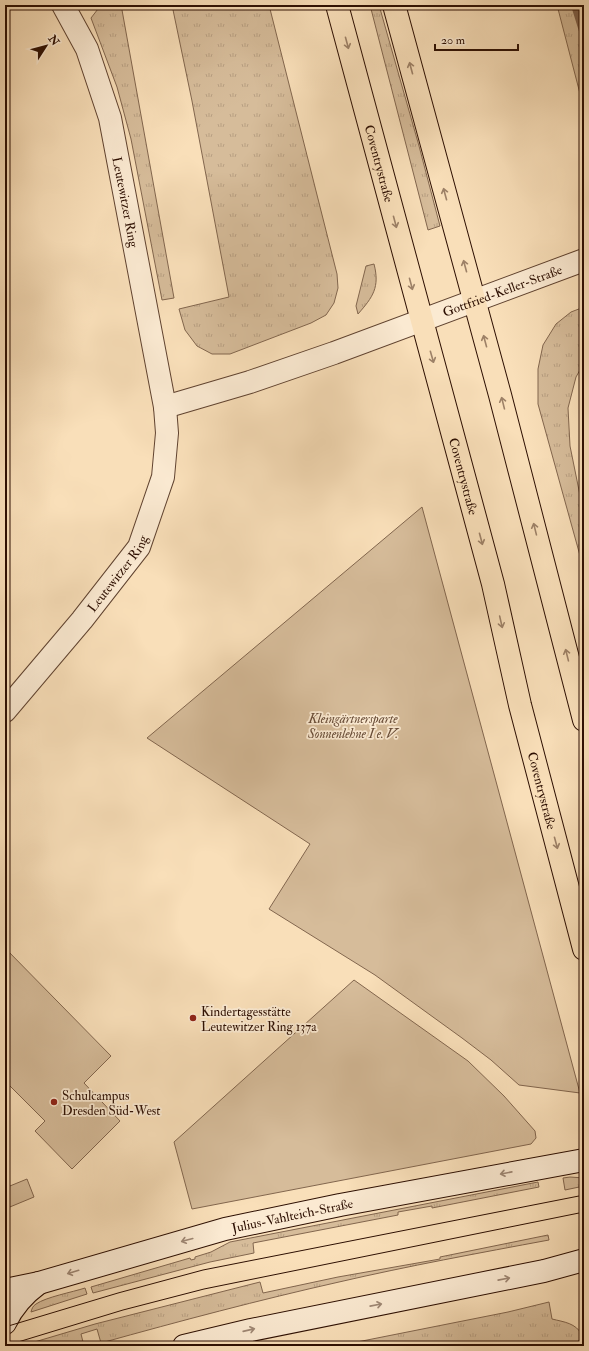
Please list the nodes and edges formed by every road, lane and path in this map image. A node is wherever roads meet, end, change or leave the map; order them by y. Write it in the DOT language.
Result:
graph roads {
  1 [pos="63,5"];
  2 [pos="337,5"];
  3 [pos="394,5"];
  4 [pos="584,260"];
  5 [pos="474,301"];
  6 [pos="422,321"];
  7 [pos="165,407"];
  8 [pos="5,711"];
  9 [pos="584,720"];
  10 [pos="584,949"];
  11 [pos="584,1160"];
  12 [pos="584,1260"];
  13 [pos="39,1282"];
  14 [pos="5,1290"];
  15 [pos="5,1323"];
  16 [pos="184,1346"];
  1 -- 7 [label="street, Leutewitzer Ring"];
  2 -- 6 [label="main road, Coventrystraße, one-way"];
  5 -- 3 [label="main road, one-way"];
  4 -- 5 [label="street, Gottfried-Keller-Straße"];
  5 -- 6 [label="street, Gottfried-Keller-Straße"];
  9 -- 5 [label="main road, one-way"];
  6 -- 7 [label="street"];
  6 -- 10 [label="main road, Coventrystraße, one-way"];
  7 -- 8 [label="street, Leutewitzer Ring"];
  11 -- 13 [label="street, Julius-Vahlteich-Straße, one-way"];
  16 -- 12 [label="street, one-way"];
  13 -- 14 [label="street, Julius-Vahlteich-Straße"];
  13 -- 15 [label="street"];
}
